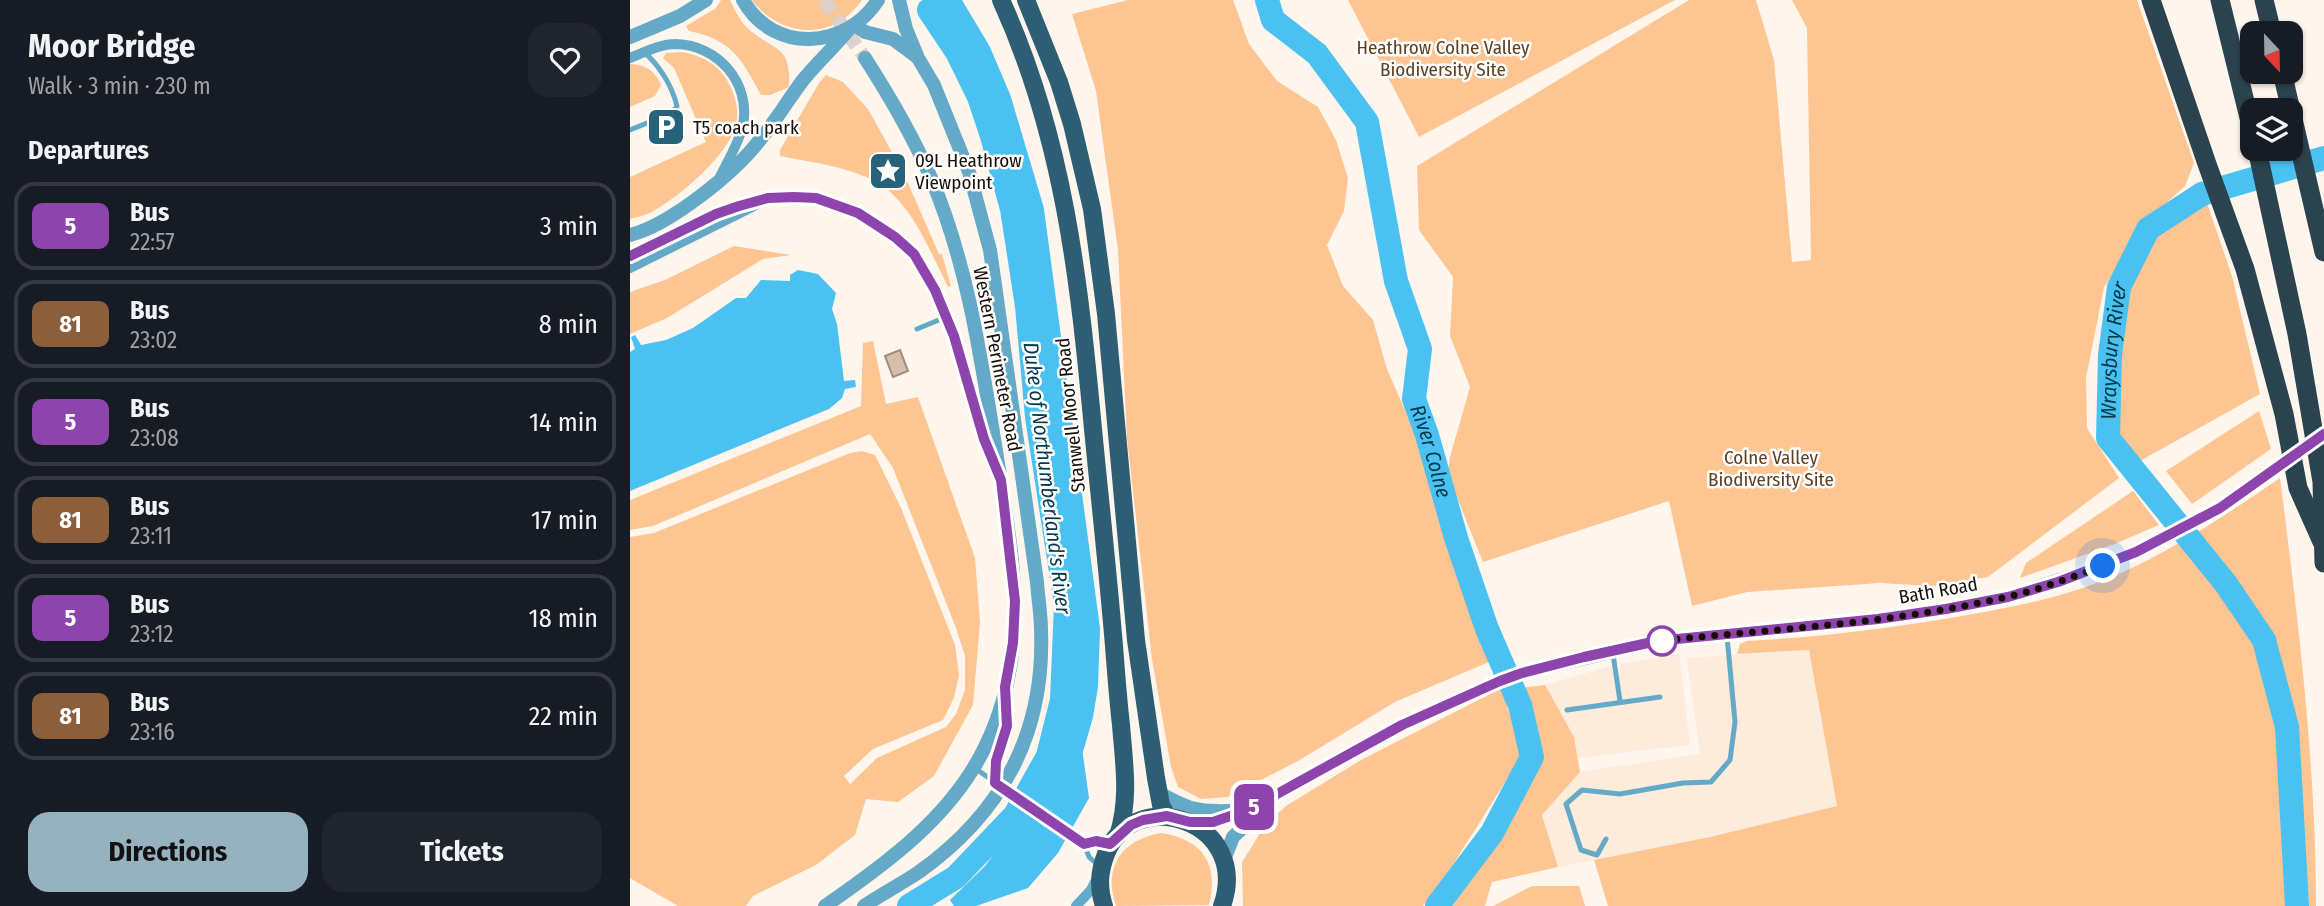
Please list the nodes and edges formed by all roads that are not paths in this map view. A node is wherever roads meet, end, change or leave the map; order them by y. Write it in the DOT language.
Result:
graph roads {
  1 [pos="706,0"];
  2 [pos="743,0"];
  3 [pos="878,0"];
  4 [pos="899,0"];
  5 [pos="1001,0"];
  6 [pos="1026,0"];
  7 [pos="2151,0"];
  8 [pos="2220,0"];
  9 [pos="2264,0"];
  10 [pos="2269,21"];
  11 [pos="853,27"];
  12 [pos="630,37"];
  13 [pos="644,52"];
  14 [pos="630,58"];
  15 [pos="865,58"];
  16 [pos="918,58"];
  17 [pos="2285,84"];
  18 [pos="2244,98"];
  19 [pos="630,130"];
  20 [pos="2260,161"];
  21 [pos="718,182"];
  22 [pos="768,198"];
  23 [pos="632,236"];
  24 [pos="2324,252"];
  25 [pos="630,256"];
  26 [pos="630,268"];
  27 [pos="946,317"];
  28 [pos="916,329"];
  29 [pos="2324,434"];
  30 [pos="1001,480"];
  31 [pos="2322,542"];
  32 [pos="2324,563"];
  33 [pos="1727,634"];
  34 [pos="1613,651"];
  35 [pos="1005,687"];
  36 [pos="1660,697"];
  37 [pos="1620,701"];
  38 [pos="1567,710"];
  39 [pos="973,767"];
  40 [pos="1003,788"];
  41 [pos="1159,793"];
  42 [pos="1273,798"];
  43 [pos="1248,810"];
  44 [pos="1167,816"];
  45 [pos="1190,822"];
  46 [pos="1606,839"];
  47 [pos="1114,840"];
  48 [pos="1082,843"];
  49 [pos="1224,860"];
  50 [pos="1101,870"];
  51 [pos="825,906"];
  52 [pos="864,906"];
  53 [pos="1076,906"];
  54 [pos="1104,906"];
  55 [pos="1223,906"];
  1 -- 12 [label="street"];
  2 -- 11 [label="street"];
  3 -- 11 [label="street"];
  4 -- 16 [label="street, Western Perimeter Road"];
  5 -- 47 [label="main road, Stanwell Moor Road"];
  6 -- 41 [label="main road"];
  7 -- 31 [label="highway"];
  8 -- 18 [label="highway"];
  9 -- 10 [label="highway"];
  11 -- 16 [label="street, Western Perimeter Road"];
  11 -- 21 [label="street"];
  13 -- 14 [label="street"];
  13 -- 19 [label="lane"];
  13 -- 21 [label="street"];
  15 -- 30 [label="street, Western Perimeter Road"];
  16 -- 40 [label="street, Western Perimeter Road"];
  17 -- 24 [label="highway"];
  20 -- 31 [label="highway"];
  21 -- 23 [label="street"];
  22 -- 25 [label="street"];
  22 -- 26 [label="street"];
  22 -- 27 [label="street"];
  27 -- 28 [label="lane"];
  27 -- 30 [label="street"];
  29 -- 33 [label="street, Bath Road, bridge"];
  30 -- 35 [label="street, Western Perimeter Road"];
  31 -- 32 [label="highway"];
  33 -- 34 [label="street, Bath Road"];
  33 -- 46 [label="lane"];
  34 -- 37 [label="lane"];
  34 -- 42 [label="street, Bath Road"];
  35 -- 39 [label="street, Western Perimeter Road"];
  35 -- 40 [label="lane, Western Perimeter Road"];
  36 -- 37 [label="lane"];
  37 -- 38 [label="lane"];
  39 -- 40 [label="lane"];
  39 -- 51 [label="street, Western Perimeter Road"];
  40 -- 48 [label="lane"];
  40 -- 52 [label="street, Western Perimeter Road"];
  41 -- 43 [label="street"];
  41 -- 44 [label="main road"];
  42 -- 43 [label="street"];
  42 -- 49 [label="street"];
  43 -- 45 [label="street"];
  44 -- 45 [label="main road"];
  44 -- 47 [label="main road"];
  45 -- 49 [label="main road"];
  47 -- 48 [label="lane"];
  47 -- 50 [label="main road, Stanwell Moor Road"];
  48 -- 50 [label="lane"];
  49 -- 55 [label="main road"];
  50 -- 53 [label="street"];
  50 -- 54 [label="main road"];
}
